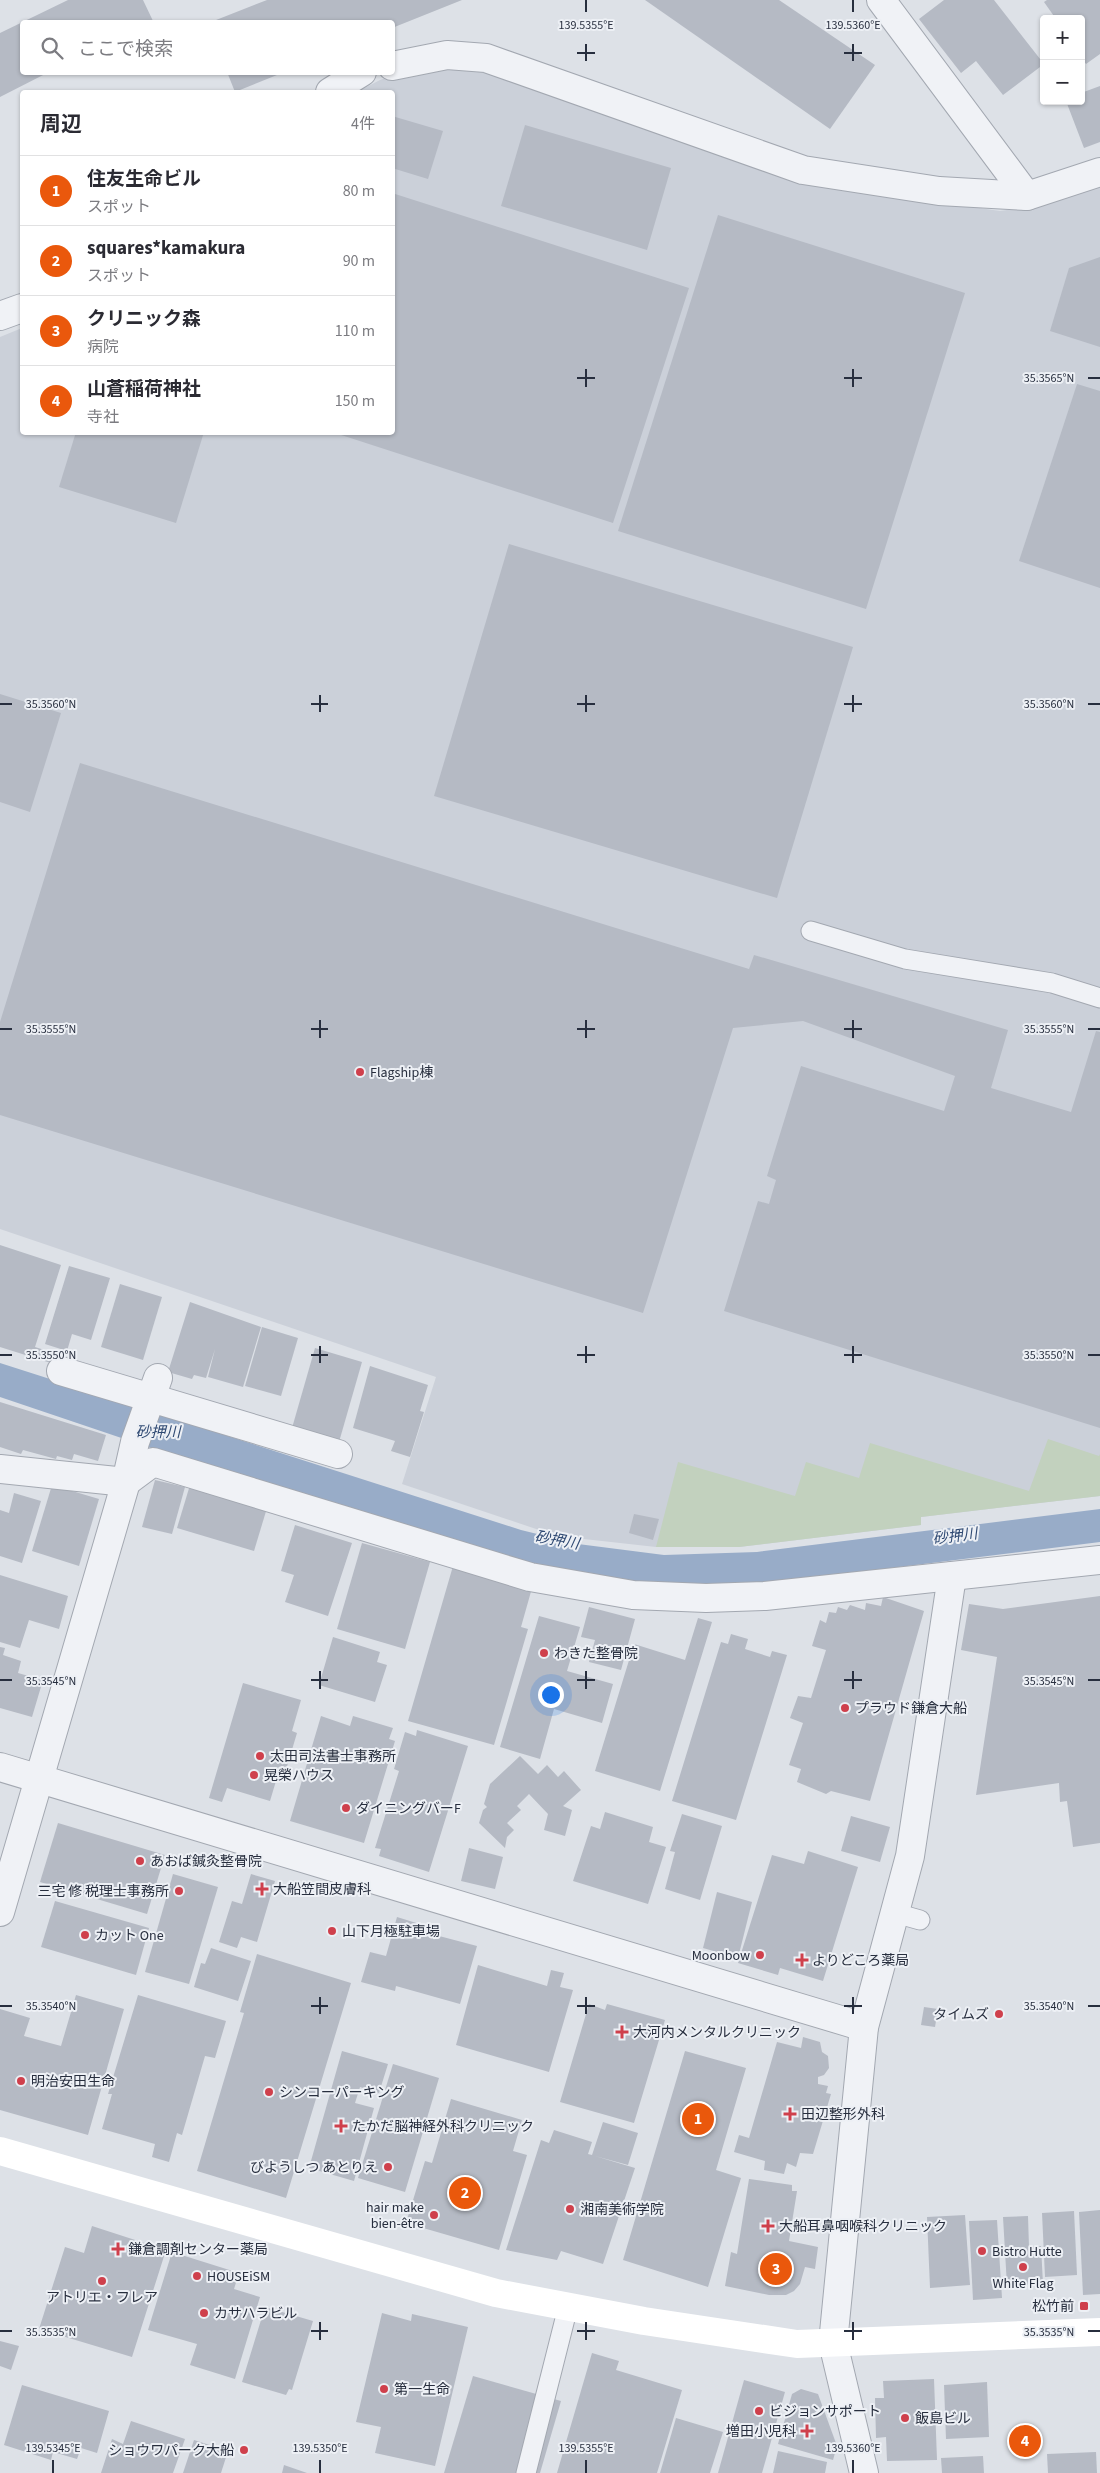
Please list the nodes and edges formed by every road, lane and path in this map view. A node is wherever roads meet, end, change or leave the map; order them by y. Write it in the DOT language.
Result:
graph roads {
  1 [pos="881,0"];
  2 [pos="395,65"];
  3 [pos="357,75"];
  4 [pos="333,90"];
  5 [pos="1100,172"];
  6 [pos="1027,196"];
  7 [pos="20,309"];
  8 [pos="0,316"];
  9 [pos="811,932"];
  10 [pos="1100,998"];
  11 [pos="61,1371"];
  12 [pos="152,1395"];
  13 [pos="338,1454"];
  14 [pos="0,1469"];
  15 [pos="126,1482"];
  16 [pos="1100,1560"];
  17 [pos="952,1576"];
  18 [pos="0,1767"];
  19 [pos="40,1778"];
  20 [pos="0,1912"];
  21 [pos="864,2026"];
  22 [pos="0,2150"];
  23 [pos="568,2306"];
  24 [pos="1100,2332"];
  25 [pos="833,2343"];
  26 [pos="526,2473"];
  27 [pos="864,2473"];
  1 -- 6 [label="street"];
  2 -- 6 [label="street"];
  3 -- 4 [label="street"];
  5 -- 6 [label="street"];
  7 -- 8 [label="street"];
  9 -- 10 [label="lane"];
  11 -- 12 [label="street"];
  12 -- 13 [label="street"];
  12 -- 15 [label="street"];
  14 -- 15 [label="street"];
  15 -- 17 [label="street"];
  15 -- 19 [label="street"];
  16 -- 17 [label="street"];
  17 -- 21 [label="street"];
  18 -- 19 [label="street"];
  19 -- 20 [label="street"];
  19 -- 21 [label="street"];
  21 -- 25 [label="street"];
  22 -- 23 [label="street"];
  23 -- 25 [label="street"];
  23 -- 26 [label="lane"];
  24 -- 25 [label="street"];
  25 -- 27 [label="street"];
}
